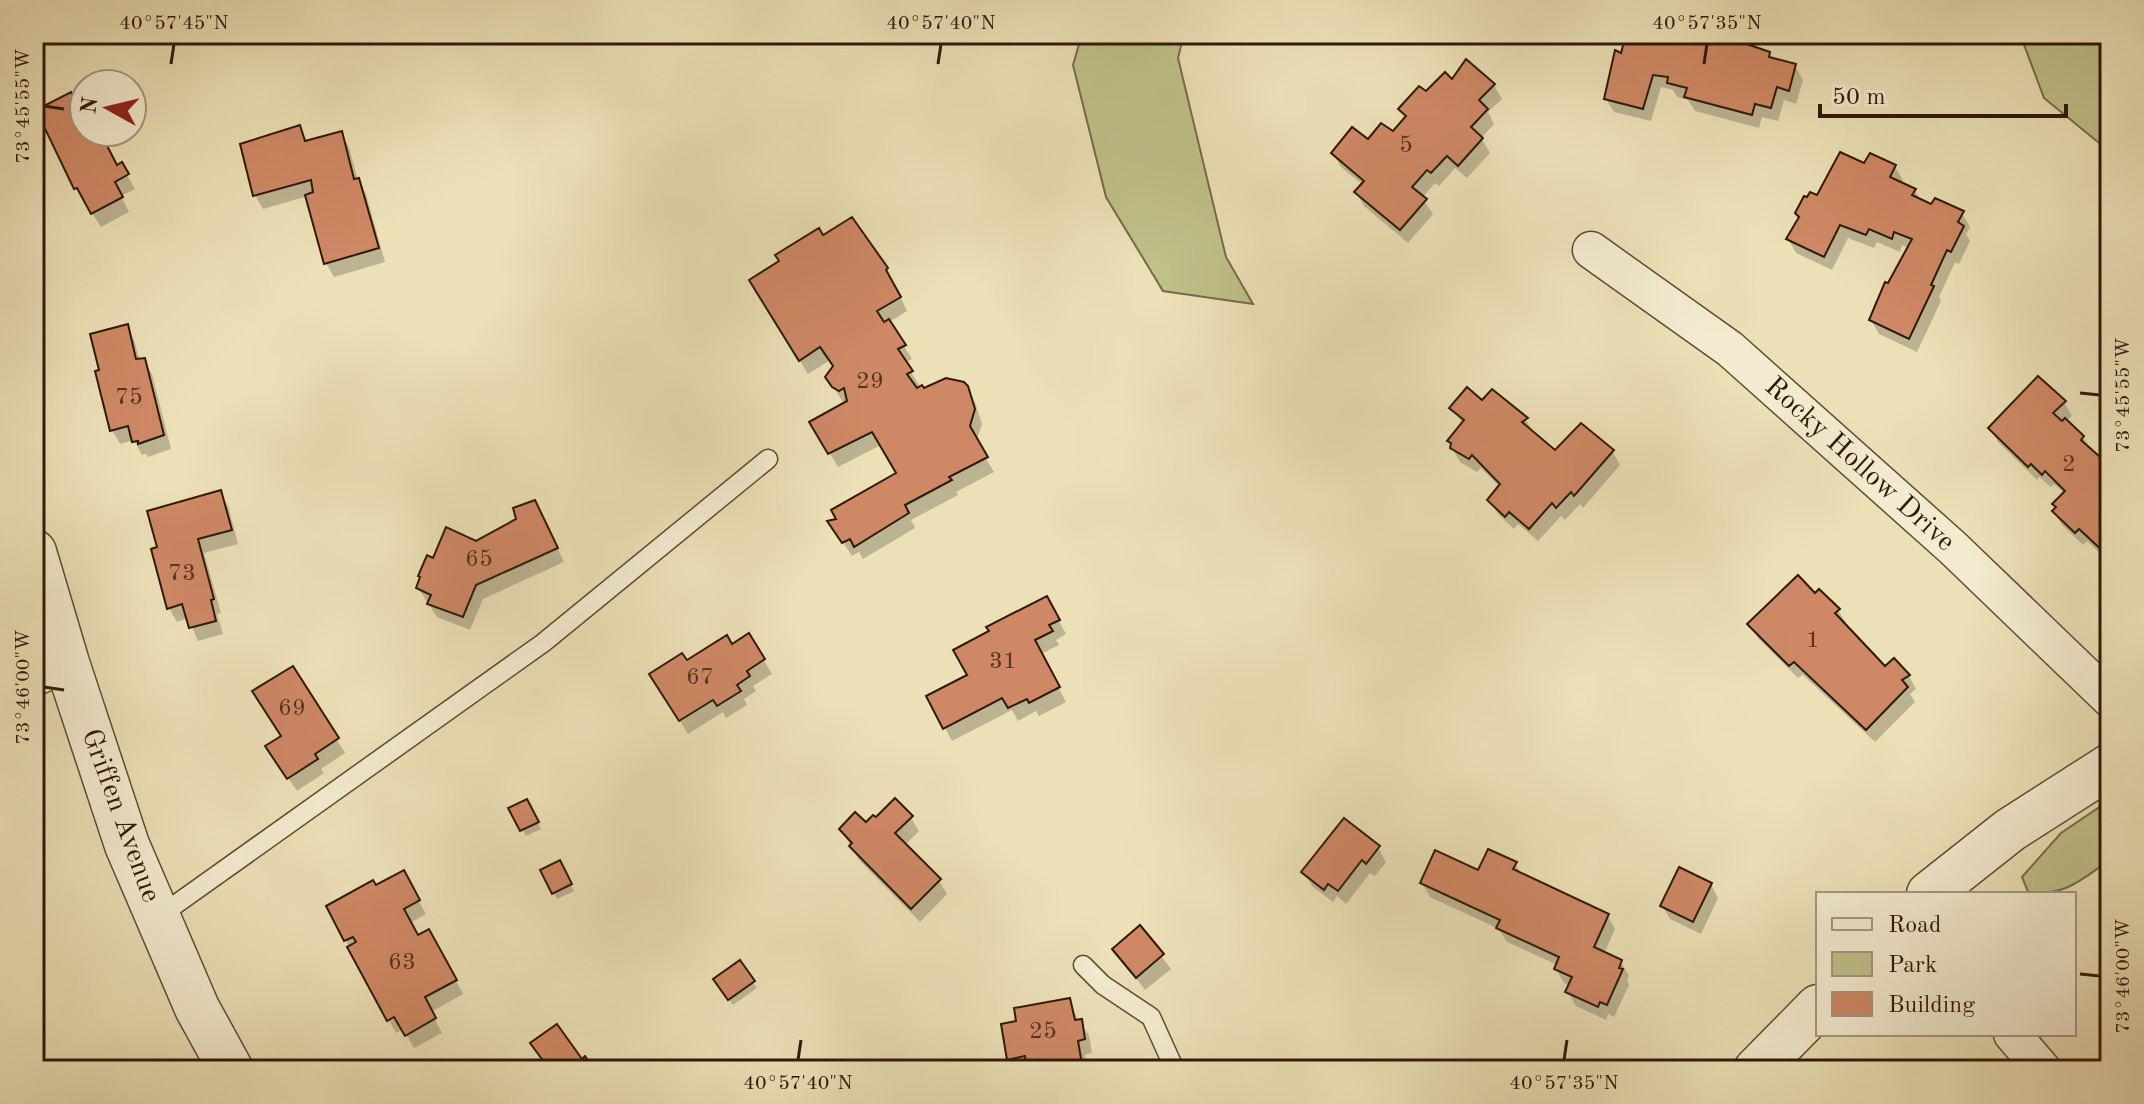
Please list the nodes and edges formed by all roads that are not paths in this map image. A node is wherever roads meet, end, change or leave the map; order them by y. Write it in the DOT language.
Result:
graph roads {
  1 [pos="1591,250"];
  2 [pos="768,459"];
  3 [pos="34,552"];
  4 [pos="50,670"];
  5 [pos="2110,699"];
  6 [pos="2110,766"];
  7 [pos="1932,892"];
  8 [pos="158,917"];
  9 [pos="1083,965"];
  10 [pos="1816,1009"];
  11 [pos="2014,1036"];
  12 [pos="231,1070"];
  13 [pos="1175,1070"];
  14 [pos="1756,1070"];
  15 [pos="2043,1070"];
  1 -- 5 [label="street, Rocky Hollow Drive"];
  2 -- 8 [label="lane"];
  3 -- 4 [label="street, Griffen Avenue"];
  4 -- 8 [label="street, Griffen Avenue"];
  6 -- 7 [label="street"];
  8 -- 12 [label="street, Griffen Avenue"];
  9 -- 13 [label="lane"];
  10 -- 14 [label="street"];
  11 -- 15 [label="street"];
}
